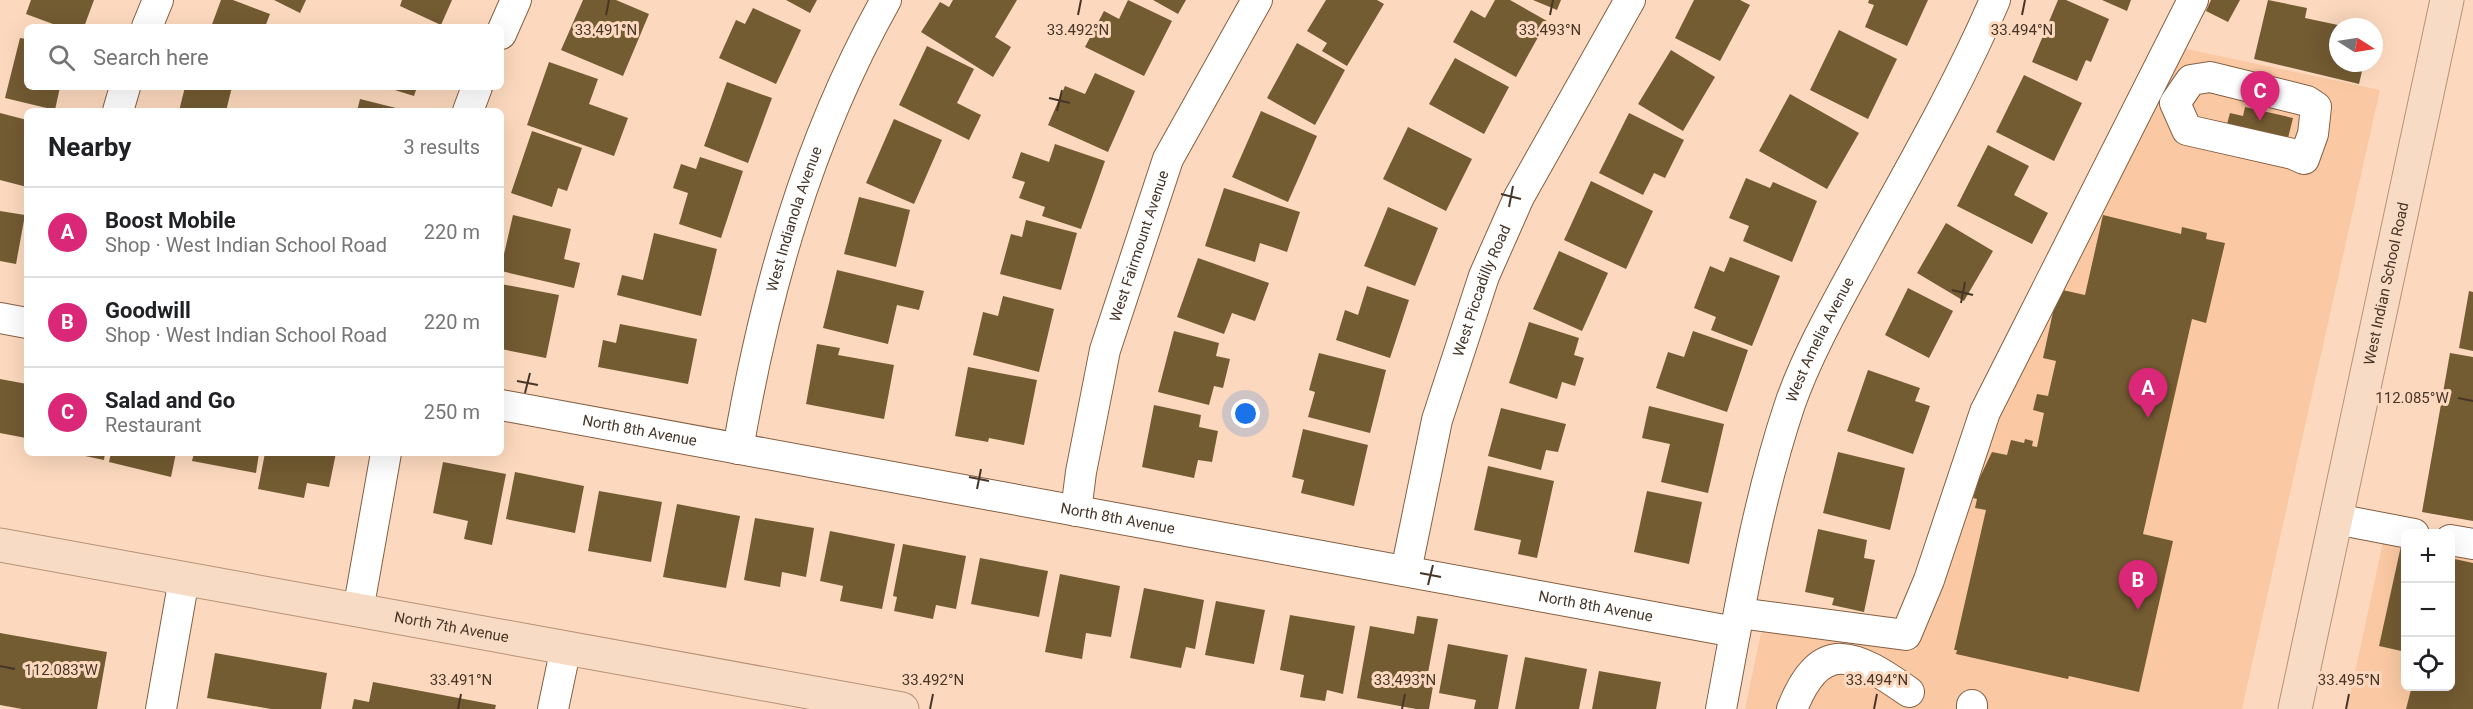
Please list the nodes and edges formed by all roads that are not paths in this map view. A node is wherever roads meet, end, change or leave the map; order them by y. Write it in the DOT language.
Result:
graph roads {
  1 [pos="158,0"];
  2 [pos="516,0"];
  3 [pos="886,0"];
  4 [pos="1257,0"];
  5 [pos="1630,0"];
  6 [pos="1995,0"];
  7 [pos="2193,0"];
  8 [pos="2447,0"];
  9 [pos="148,24"];
  10 [pos="504,27"];
  11 [pos="124,90"];
  12 [pos="476,90"];
  13 [pos="119,108"];
  14 [pos="469,108"];
  15 [pos="0,318"];
  16 [pos="24,322"];
  17 [pos="504,406"];
  18 [pos="738,449"];
  19 [pos="385,456"];
  20 [pos="1076,511"];
  21 [pos="2336,519"];
  22 [pos="2401,532"];
  23 [pos="2455,541"];
  24 [pos="2473,544"];
  25 [pos="0,545"];
  26 [pos="1406,571"];
  27 [pos="184,579"];
  28 [pos="358,611"];
  29 [pos="1737,623"];
  30 [pos="566,647"];
  31 [pos="1909,692"];
  32 [pos="161,709"];
  33 [pos="553,709"];
  34 [pos="902,709"];
  35 [pos="1721,709"];
  36 [pos="1792,709"];
  37 [pos="2295,709"];
  1 -- 9 [label="street"];
  2 -- 10 [label="street"];
  3 -- 18 [label="street, West Indianola Avenue"];
  4 -- 20 [label="street, West Fairmount Avenue"];
  5 -- 26 [label="street, West Piccadilly Road"];
  6 -- 29 [label="street, West Amelia Avenue"];
  7 -- 29 [label="street, North 8th Avenue"];
  8 -- 21 [label="main road, West Indian School Road"];
  11 -- 13 [label="street"];
  12 -- 14 [label="street"];
  15 -- 16 [label="street"];
  17 -- 18 [label="street, North 8th Avenue"];
  18 -- 20 [label="street, North 8th Avenue"];
  19 -- 28 [label="street"];
  20 -- 26 [label="street, North 8th Avenue"];
  21 -- 22 [label="street"];
  21 -- 37 [label="main road, West Indian School Road"];
  23 -- 24 [label="street"];
  25 -- 27 [label="main road, North 7th Avenue"];
  26 -- 29 [label="street, North 8th Avenue"];
  27 -- 28 [label="main road, North 7th Avenue"];
  27 -- 32 [label="street"];
  28 -- 30 [label="main road, North 7th Avenue"];
  29 -- 35 [label="street, West Amelia Avenue"];
  30 -- 33 [label="street"];
  30 -- 34 [label="main road, North 7th Avenue"];
  31 -- 36 [label="street"];
}
